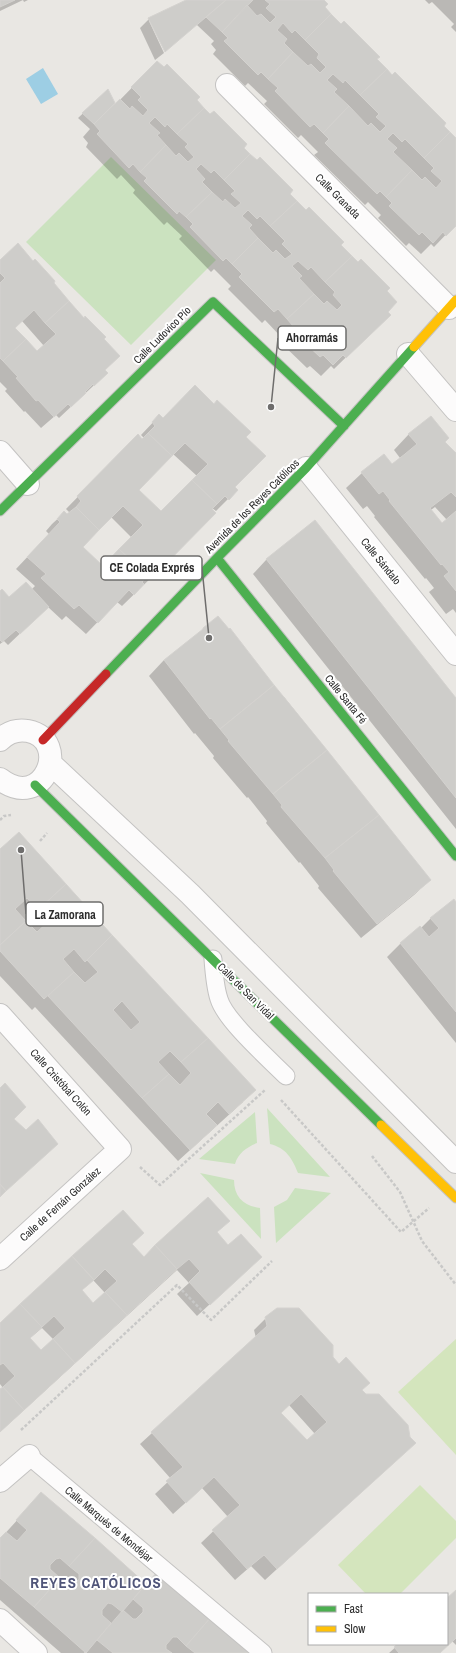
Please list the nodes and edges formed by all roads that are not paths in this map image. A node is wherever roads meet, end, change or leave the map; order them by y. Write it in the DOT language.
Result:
graph roads {
  1 [pos="227,84"];
  2 [pos="452,304"];
  3 [pos="408,354"];
  4 [pos="456,410"];
  5 [pos="344,426"];
  6 [pos="0,452"];
  7 [pos="306,468"];
  8 [pos="28,484"];
  9 [pos="0,511"];
  10 [pos="217,558"];
  11 [pos="456,654"];
  12 [pos="1,735"];
  13 [pos="43,740"];
  14 [pos="50,763"];
  15 [pos="0,779"];
  16 [pos="34,785"];
  17 [pos="456,856"];
  18 [pos="213,959"];
  19 [pos="2,1023"];
  20 [pos="286,1076"];
  21 [pos="120,1149"];
  22 [pos="456,1162"];
  23 [pos="456,1198"];
  24 [pos="0,1259"];
  25 [pos="29,1456"];
  26 [pos="0,1480"];
  27 [pos="0,1620"];
  28 [pos="36,1653"];
  29 [pos="263,1653"];
  1 -- 2 [label="street, Calle Granada"];
  2 -- 3 [label="street, Avenida de los Reyes Católicos"];
  3 -- 4 [label="street"];
  3 -- 5 [label="street, Avenida de los Reyes Católicos"];
  5 -- 7 [label="street, Avenida de los Reyes Católicos"];
  5 -- 8 [label="street, Calle Ludovico Pío"];
  6 -- 8 [label="street"];
  7 -- 10 [label="street, Avenida de los Reyes Católicos"];
  7 -- 11 [label="street, Calle Sándalo"];
  8 -- 9 [label="street, Calle Ludovico Pío"];
  10 -- 13 [label="street, Avenida de los Reyes Católicos"];
  10 -- 17 [label="street, Calle Santa Fé"];
  12 -- 13 [label="street"];
  13 -- 14 [label="street"];
  14 -- 16 [label="street"];
  14 -- 22 [label="street"];
  15 -- 16 [label="street"];
  16 -- 18 [label="street, Calle de San Vidal"];
  18 -- 20 [label="lane"];
  18 -- 23 [label="street, Calle de San Vidal"];
  19 -- 21 [label="street, Calle Cristóbal Colón"];
  21 -- 24 [label="street, Calle de Fernán González"];
  25 -- 26 [label="street"];
  25 -- 29 [label="lane, Calle Marqués de Mondéjar"];
  27 -- 28 [label="street"];
}
